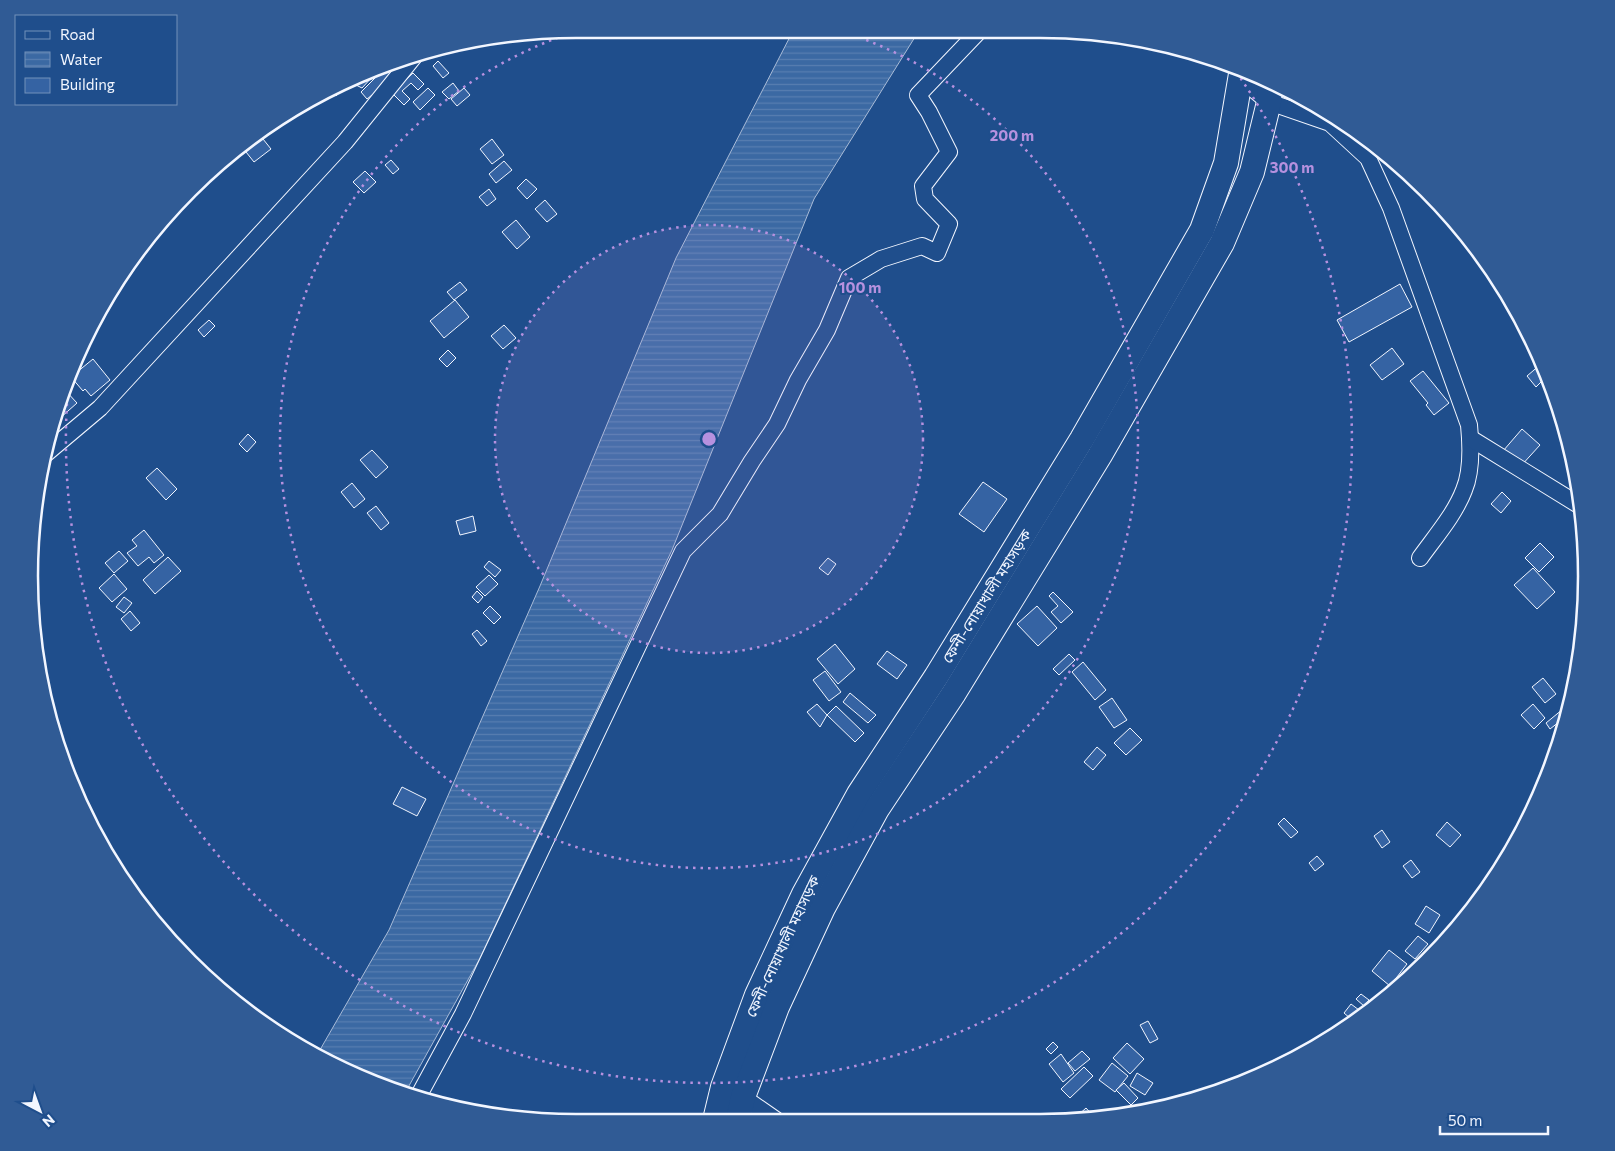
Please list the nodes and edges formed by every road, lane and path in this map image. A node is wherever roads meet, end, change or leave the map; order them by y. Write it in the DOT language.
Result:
graph roads {
  1 [pos="972,38"];
  2 [pos="407,65"];
  3 [pos="1242,77"];
  4 [pos="1255,83"];
  5 [pos="1269,92"];
  6 [pos="1330,123"];
  7 [pos="1330,123"];
  8 [pos="1470,438"];
  9 [pos="53,447"];
  10 [pos="1572,501"];
  11 [pos="1420,558"];
  12 [pos="728,1075"];
  13 [pos="421,1091"];
  14 [pos="743,1097"];
  15 [pos="717,1114"];
  16 [pos="739,1114"];
  17 [pos="767,1114"];
  1 -- 13 [label="street"];
  2 -- 9 [label="street"];
  3 -- 12 [label="highway, ফেনী-নোয়াখালী মহাসড়ক"];
  4 -- 5 [label="street"];
  5 -- 6 [label="street"];
  5 -- 14 [label="highway, ফেনী-নোয়াখালী মহাসড়ক"];
  7 -- 8 [label="street"];
  8 -- 10 [label="street"];
  8 -- 11 [label="street"];
  12 -- 14 [label="street"];
  12 -- 15 [label="highway, ফেনী-নোয়াখালী মহাসড়ক"];
  14 -- 16 [label="highway, ফেনী-নোয়াখালী মহাসড়ক"];
  14 -- 17 [label="street"];
}
